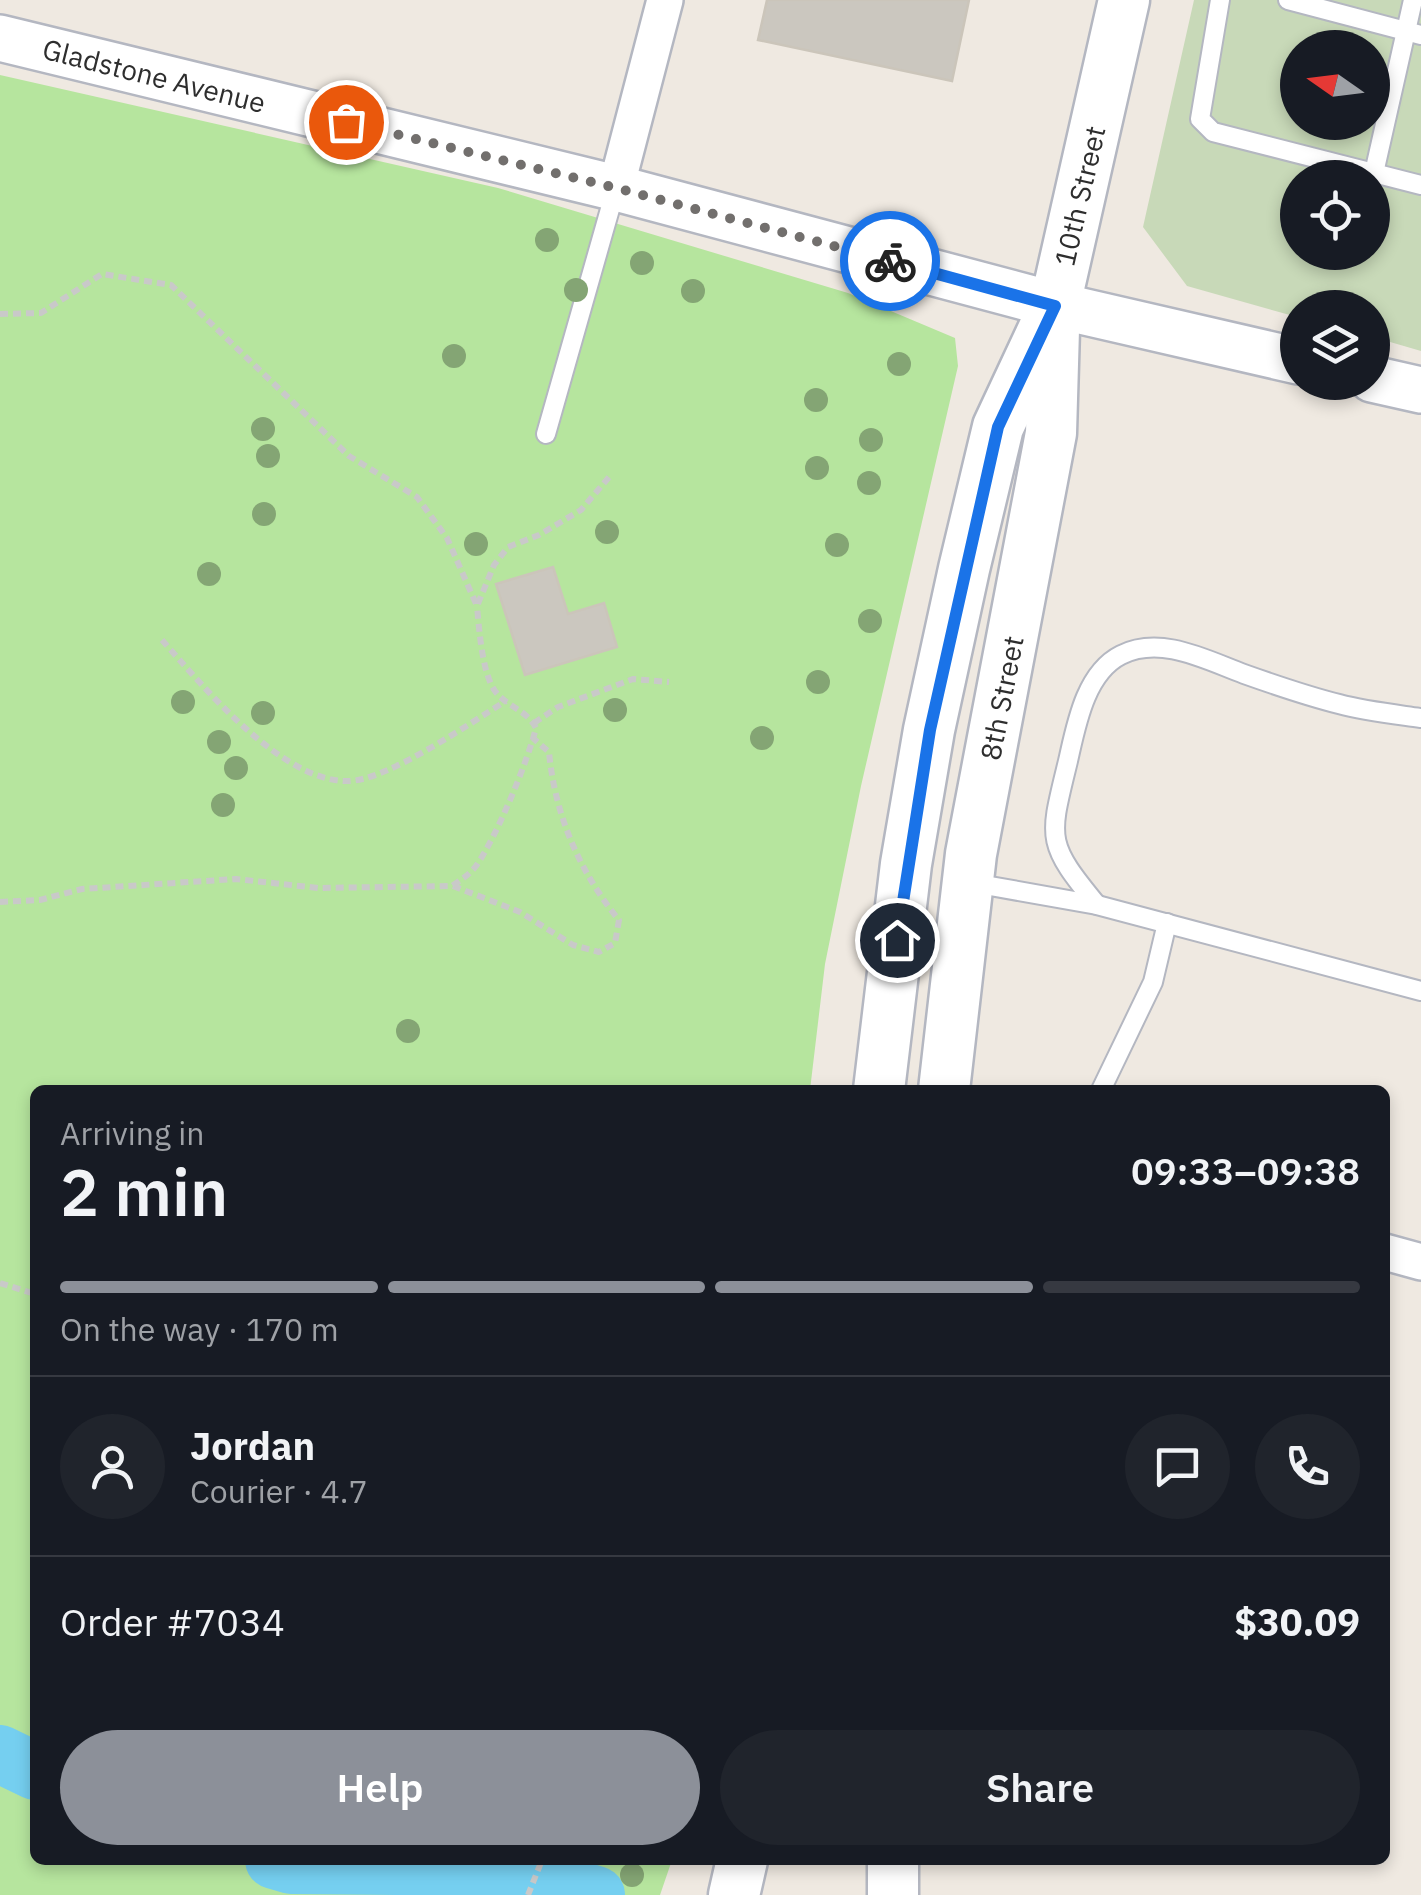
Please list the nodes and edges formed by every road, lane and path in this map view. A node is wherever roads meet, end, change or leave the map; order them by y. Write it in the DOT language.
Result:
graph roads {
  1 [pos="664,0"];
  2 [pos="1124,0"];
  3 [pos="1220,0"];
  4 [pos="1288,0"];
  5 [pos="1413,0"];
  6 [pos="1414,33"];
  7 [pos="0,38"];
  8 [pos="1323,160"];
  9 [pos="1378,160"];
  10 [pos="1390,177"];
  11 [pos="1421,185"];
  12 [pos="616,188"];
  13 [pos="1055,306"];
  14 [pos="0,314"];
  15 [pos="1280,357"];
  16 [pos="1390,383"];
  17 [pos="1421,390"];
  18 [pos="546,434"];
  19 [pos="610,476"];
  20 [pos="476,606"];
  21 [pos="162,640"];
  22 [pos="669,682"];
  23 [pos="506,701"];
  24 [pos="1421,718"];
  25 [pos="534,723"];
  26 [pos="533,738"];
  27 [pos="967,882"];
  28 [pos="452,886"];
  29 [pos="0,902"];
  30 [pos="1097,904"];
  31 [pos="1168,923"];
  32 [pos="1421,990"];
  33 [pos="879,1085"];
  34 [pos="945,1085"];
  35 [pos="1103,1085"];
  36 [pos="1390,1253"];
  37 [pos="1421,1262"];
  38 [pos="0,1283"];
  39 [pos="30,1292"];
  40 [pos="540,1865"];
  41 [pos="741,1865"];
  42 [pos="893,1865"];
  43 [pos="528,1895"];
  44 [pos="734,1895"];
  45 [pos="893,1895"];
  1 -- 12 [label="street"];
  2 -- 13 [label="main road, 10th Street"];
  3 -- 8 [label="lane"];
  4 -- 6 [label="lane"];
  5 -- 6 [label="lane"];
  6 -- 9 [label="lane"];
  7 -- 12 [label="street, Gladstone Avenue"];
  10 -- 11 [label="lane"];
  12 -- 13 [label="street, Gladstone Avenue"];
  12 -- 18 [label="lane"];
  13 -- 15 [label="street, Gladstone Avenue"];
  13 -- 27 [label="main road, 8th Street"];
  13 -- 33 [label="main road, 10th Street"];
  14 -- 20 [label="path"];
  16 -- 17 [label="street"];
  19 -- 20 [label="path"];
  20 -- 23 [label="path"];
  21 -- 23 [label="path"];
  22 -- 25 [label="path"];
  23 -- 25 [label="path"];
  24 -- 30 [label="lane"];
  25 -- 26 [label="path"];
  26 -- 28 [label="path"];
  26 -- 28 [label="path"];
  27 -- 30 [label="lane"];
  27 -- 34 [label="main road, 8th Street"];
  28 -- 29 [label="path"];
  30 -- 31 [label="lane"];
  31 -- 32 [label="lane"];
  31 -- 35 [label="lane"];
  36 -- 37 [label="street"];
  38 -- 39 [label="path"];
  40 -- 43 [label="path"];
  41 -- 44 [label="main road"];
  42 -- 45 [label="main road"];
}
